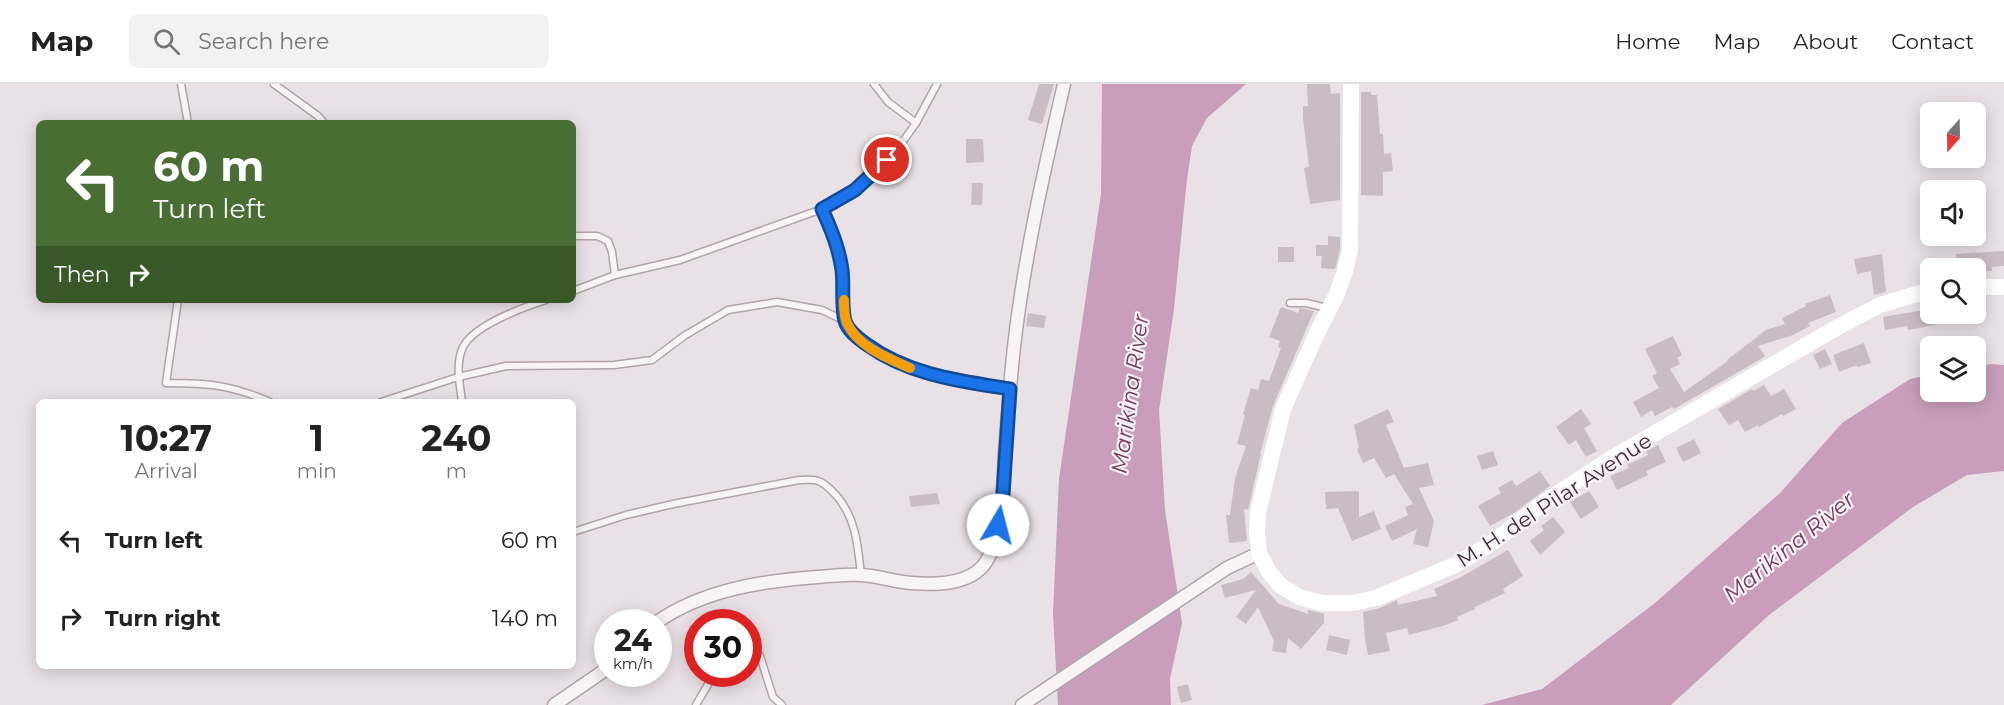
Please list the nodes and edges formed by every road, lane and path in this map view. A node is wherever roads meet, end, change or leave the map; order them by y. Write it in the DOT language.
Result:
graph roads {
  1 [pos="181,84"];
  2 [pos="274,84"];
  3 [pos="874,84"];
  4 [pos="937,84"];
  5 [pos="1065,84"];
  6 [pos="1351,84"];
  7 [pos="187,120"];
  8 [pos="321,120"];
  9 [pos="916,123"];
  10 [pos="822,209"];
  11 [pos="576,237"];
  12 [pos="615,275"];
  13 [pos="1986,287"];
  14 [pos="2004,287"];
  15 [pos="576,290"];
  16 [pos="1920,293"];
  17 [pos="178,303"];
  18 [pos="536,303"];
  19 [pos="1290,303"];
  20 [pos="1330,308"];
  21 [pos="845,321"];
  22 [pos="458,377"];
  23 [pos="1010,389"];
  24 [pos="263,399"];
  25 [pos="390,399"];
  26 [pos="462,399"];
  27 [pos="576,531"];
  28 [pos="1259,553"];
  29 [pos="861,575"];
  30 [pos="672,613"];
  31 [pos="762,662"];
  32 [pos="594,678"];
  33 [pos="706,687"];
  34 [pos="554,705"];
  35 [pos="696,705"];
  36 [pos="782,705"];
  37 [pos="1022,705"];
  1 -- 7 [label="lane"];
  2 -- 8 [label="lane"];
  3 -- 9 [label="lane"];
  4 -- 9 [label="lane"];
  5 -- 23 [label="street"];
  6 -- 20 [label="street, M. H. del Pilar Avenue"];
  9 -- 10 [label="lane"];
  10 -- 12 [label="lane"];
  10 -- 21 [label="lane"];
  11 -- 12 [label="lane"];
  12 -- 15 [label="lane"];
  13 -- 14 [label="street"];
  16 -- 28 [label="street, M. H. del Pilar Avenue"];
  17 -- 24 [label="lane"];
  18 -- 22 [label="lane"];
  19 -- 20 [label="lane"];
  20 -- 28 [label="street, M. H. del Pilar Avenue"];
  21 -- 22 [label="lane"];
  21 -- 23 [label="lane"];
  22 -- 25 [label="lane"];
  22 -- 26 [label="lane"];
  23 -- 29 [label="street"];
  27 -- 29 [label="lane"];
  28 -- 37 [label="street"];
  29 -- 30 [label="street"];
  31 -- 36 [label="lane"];
  32 -- 34 [label="street"];
  33 -- 35 [label="lane"];
}
